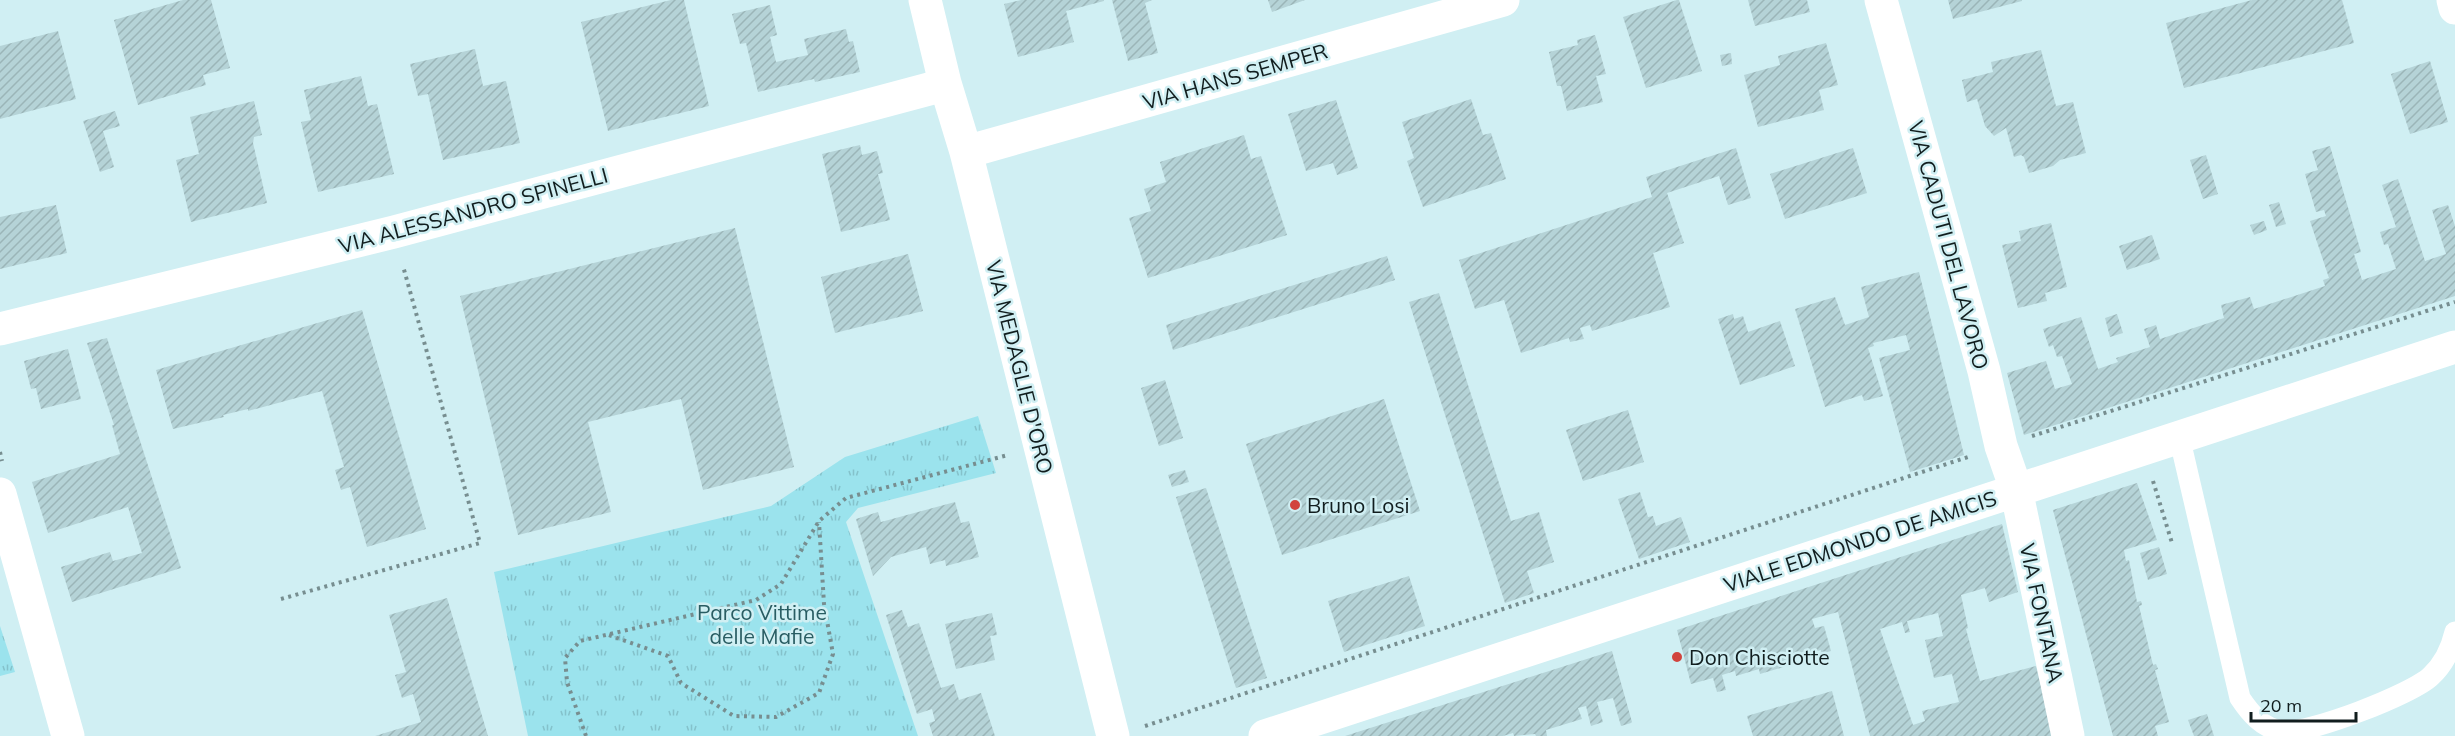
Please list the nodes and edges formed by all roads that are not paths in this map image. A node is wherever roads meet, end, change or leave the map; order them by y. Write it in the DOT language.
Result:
graph roads {
  1 [pos="925,0"];
  2 [pos="1503,0"];
  3 [pos="1881,0"];
  4 [pos="2453,0"];
  5 [pos="2455,8"];
  6 [pos="945,83"];
  7 [pos="966,152"];
  8 [pos="0,329"];
  9 [pos="2455,347"];
  10 [pos="2179,436"];
  11 [pos="2016,489"];
  12 [pos="0,494"];
  13 [pos="2455,632"];
  14 [pos="1124,732"];
  15 [pos="68,736"];
  16 [pos="1265,736"];
  17 [pos="2068,736"];
  1 -- 6 [label="street, VIA MEDAGLIE D'ORO"];
  2 -- 7 [label="street, VIA HANS SEMPER"];
  3 -- 11 [label="street, VIA CADUTI DEL LAVORO"];
  4 -- 5 [label="street"];
  6 -- 7 [label="street, VIA MEDAGLIE D'ORO"];
  6 -- 8 [label="street, VIA ALESSANDRO SPINELLI"];
  7 -- 14 [label="street, VIA MEDAGLIE D'ORO"];
  9 -- 10 [label="street, VIALE EDMONDO DE AMICIS"];
  10 -- 11 [label="street, VIALE EDMONDO DE AMICIS"];
  10 -- 13 [label="lane"];
  11 -- 16 [label="street, VIALE EDMONDO DE AMICIS"];
  11 -- 17 [label="street, VIA FONTANA"];
  12 -- 15 [label="street"];
}
